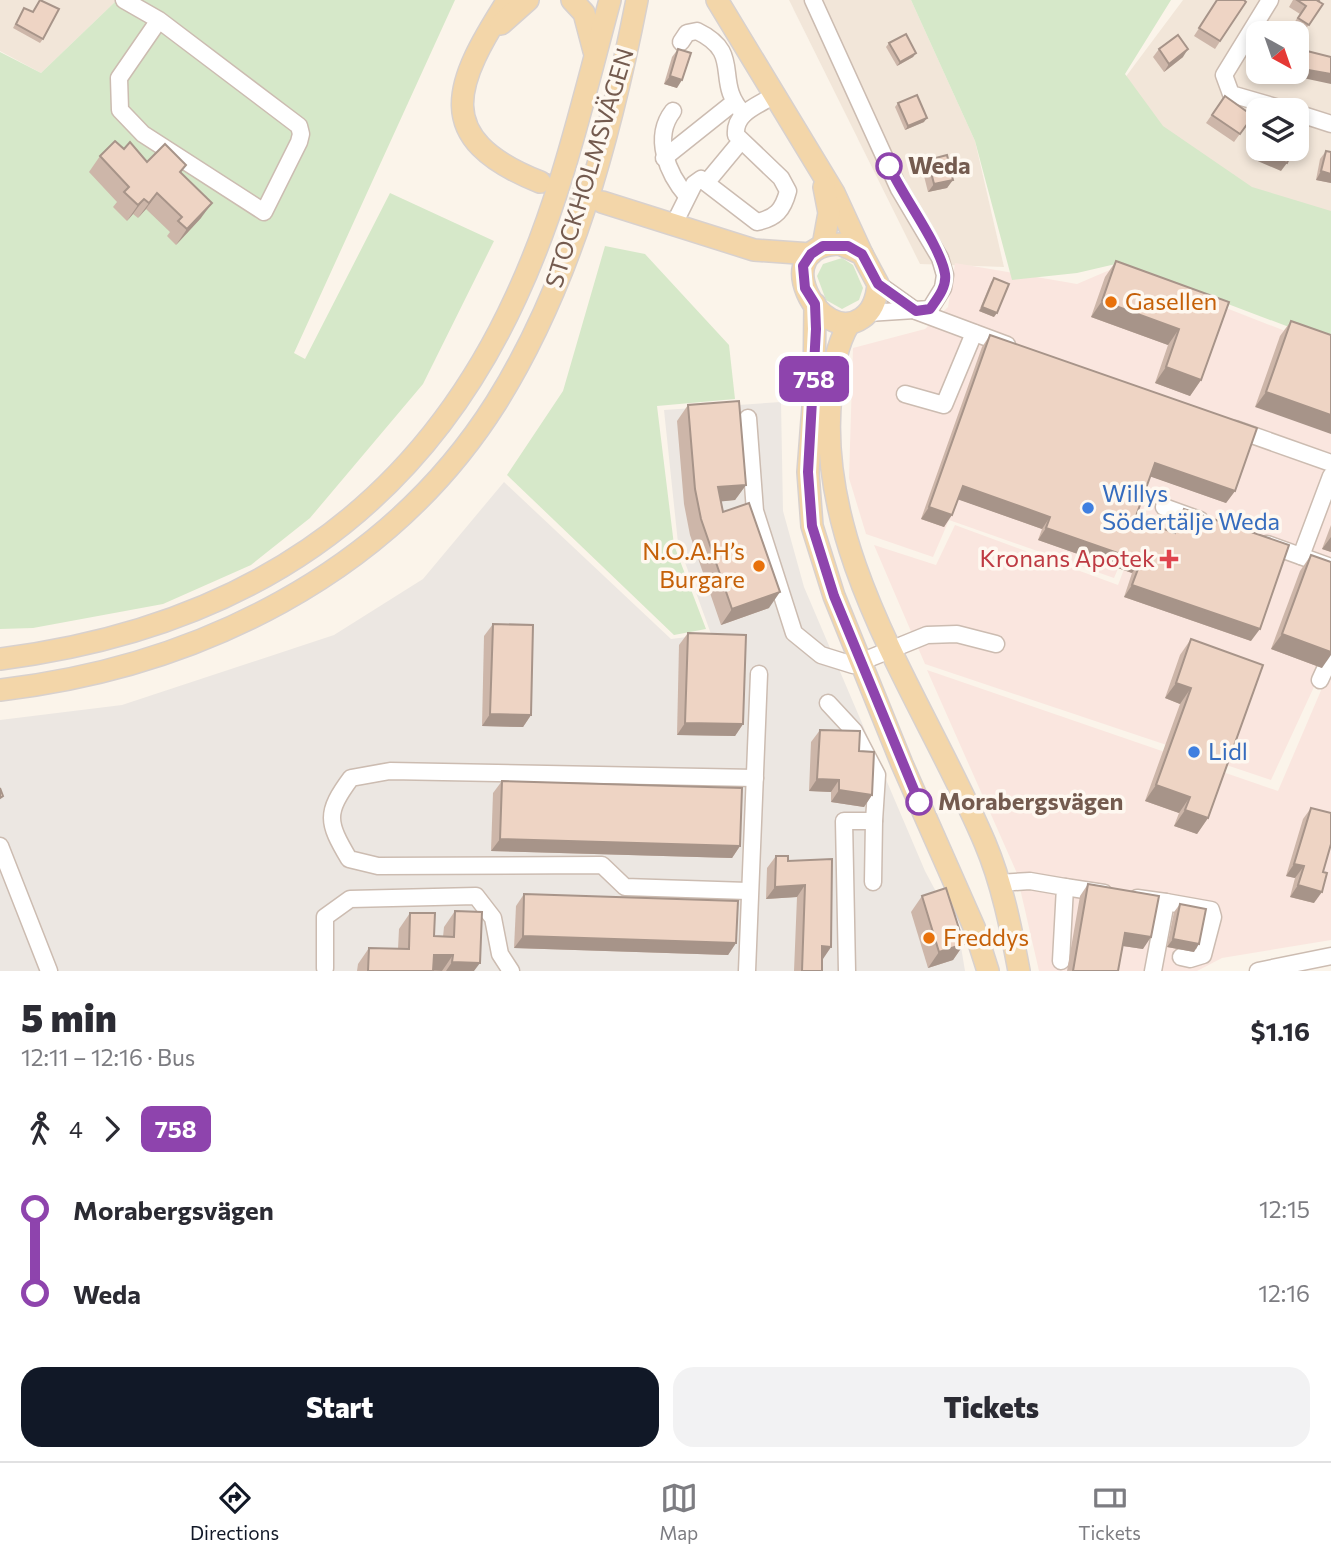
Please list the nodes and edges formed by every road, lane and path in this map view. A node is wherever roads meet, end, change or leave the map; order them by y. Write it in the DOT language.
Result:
graph roads {
  1 [pos="124,0"];
  2 [pos="508,0"];
  3 [pos="528,0"];
  4 [pos="572,0"];
  5 [pos="610,0"];
  6 [pos="638,0"];
  7 [pos="654,0"];
  8 [pos="717,0"];
  9 [pos="736,0"];
  10 [pos="813,0"];
  11 [pos="1270,0"];
  12 [pos="159,20"];
  13 [pos="630,38"];
  14 [pos="485,41"];
  15 [pos="681,42"];
  16 [pos="594,57"];
  17 [pos="769,89"];
  18 [pos="1246,98"];
  19 [pos="738,108"];
  20 [pos="673,111"];
  21 [pos="1309,117"];
  22 [pos="1331,124"];
  23 [pos="741,141"];
  24 [pos="664,158"];
  25 [pos="822,178"];
  26 [pos="540,181"];
  27 [pos="707,182"];
  28 [pos="687,196"];
  29 [pos="602,202"];
  30 [pos="674,224"];
  31 [pos="754,250"];
  32 [pos="817,250"];
  33 [pos="862,254"];
  34 [pos="802,280"];
  35 [pos="878,284"];
  36 [pos="815,304"];
  37 [pos="916,311"];
  38 [pos="868,313"];
  39 [pos="849,324"];
  40 [pos="974,333"];
  41 [pos="1024,351"];
  42 [pos="905,394"];
  43 [pos="748,418"];
  44 [pos="1213,421"];
  45 [pos="1331,463"];
  46 [pos="1331,476"];
  47 [pos="1164,507"];
  48 [pos="1214,525"];
  49 [pos="1251,538"];
  50 [pos="1301,556"];
  51 [pos="1331,566"];
  52 [pos="996,644"];
  53 [pos="892,650"];
  54 [pos="1331,656"];
  55 [pos="0,659"];
  56 [pos="863,662"];
  57 [pos="759,674"];
  58 [pos="1320,680"];
  59 [pos="0,690"];
  60 [pos="828,703"];
  61 [pos="755,778"];
  62 [pos="874,821"];
  63 [pos="0,846"];
  64 [pos="873,882"];
  65 [pos="998,883"];
  66 [pos="1065,887"];
  67 [pos="748,891"];
  68 [pos="1166,902"];
  69 [pos="1331,956"];
  70 [pos="1181,957"];
  71 [pos="1060,961"];
  72 [pos="325,968"];
  73 [pos="49,971"];
  74 [pos="511,971"];
  75 [pos="747,971"];
  76 [pos="847,971"];
  77 [pos="988,971"];
  78 [pos="1020,971"];
  79 [pos="1153,971"];
  80 [pos="1258,971"];
  1 -- 12 [label="street"];
  2 -- 14 [label="main road"];
  3 -- 14 [label="main road"];
  4 -- 16 [label="main road"];
  5 -- 16 [label="main road, STOCKHOLMSVÄGEN"];
  6 -- 13 [label="main road, STOCKHOLMSVÄGEN"];
  7 -- 13 [label="main road"];
  8 -- 17 [label="main road"];
  9 -- 17 [label="main road"];
  10 -- 37 [label="street"];
  11 -- 18 [label="street"];
  12 -- 12 [label="street"];
  13 -- 59 [label="main road, STOCKHOLMSVÄGEN"];
  14 -- 26 [label="main road"];
  15 -- 19 [label="street"];
  16 -- 55 [label="main road, STOCKHOLMSVÄGEN"];
  17 -- 19 [label="street"];
  17 -- 25 [label="main road"];
  19 -- 23 [label="street"];
  19 -- 24 [label="street"];
  20 -- 24 [label="street"];
  21 -- 22 [label="street"];
  23 -- 27 [label="street"];
  23 -- 27 [label="street"];
  24 -- 28 [label="street"];
  25 -- 32 [label="main road"];
  25 -- 33 [label="main road"];
  27 -- 28 [label="street"];
  28 -- 30 [label="street"];
  29 -- 30 [label="main road"];
  30 -- 31 [label="main road"];
  31 -- 32 [label="main road"];
  31 -- 34 [label="main road"];
  32 -- 33 [label="main road"];
  32 -- 34 [label="main road"];
  33 -- 35 [label="main road"];
  34 -- 36 [label="main road"];
  35 -- 37 [label="street"];
  35 -- 38 [label="main road"];
  36 -- 39 [label="main road"];
  36 -- 56 [label="main road"];
  37 -- 38 [label="street"];
  37 -- 40 [label="street"];
  38 -- 39 [label="main road"];
  39 -- 53 [label="main road"];
  40 -- 41 [label="street"];
  40 -- 42 [label="street"];
  43 -- 56 [label="street"];
  44 -- 45 [label="street"];
  46 -- 50 [label="street"];
  47 -- 48 [label="street"];
  49 -- 50 [label="street"];
  50 -- 51 [label="street"];
  52 -- 53 [label="street"];
  53 -- 56 [label="street"];
  53 -- 65 [label="main road"];
  54 -- 58 [label="street"];
  56 -- 77 [label="main road"];
  57 -- 61 [label="street"];
  60 -- 62 [label="street"];
  61 -- 67 [label="street"];
  61 -- 67 [label="street"];
  62 -- 64 [label="street"];
  62 -- 76 [label="street"];
  63 -- 73 [label="street"];
  65 -- 66 [label="street"];
  65 -- 78 [label="main road"];
  66 -- 68 [label="street"];
  66 -- 71 [label="street"];
  67 -- 75 [label="street"];
  68 -- 70 [label="street"];
  68 -- 79 [label="street"];
  69 -- 80 [label="street"];
  72 -- 74 [label="street"];
}
